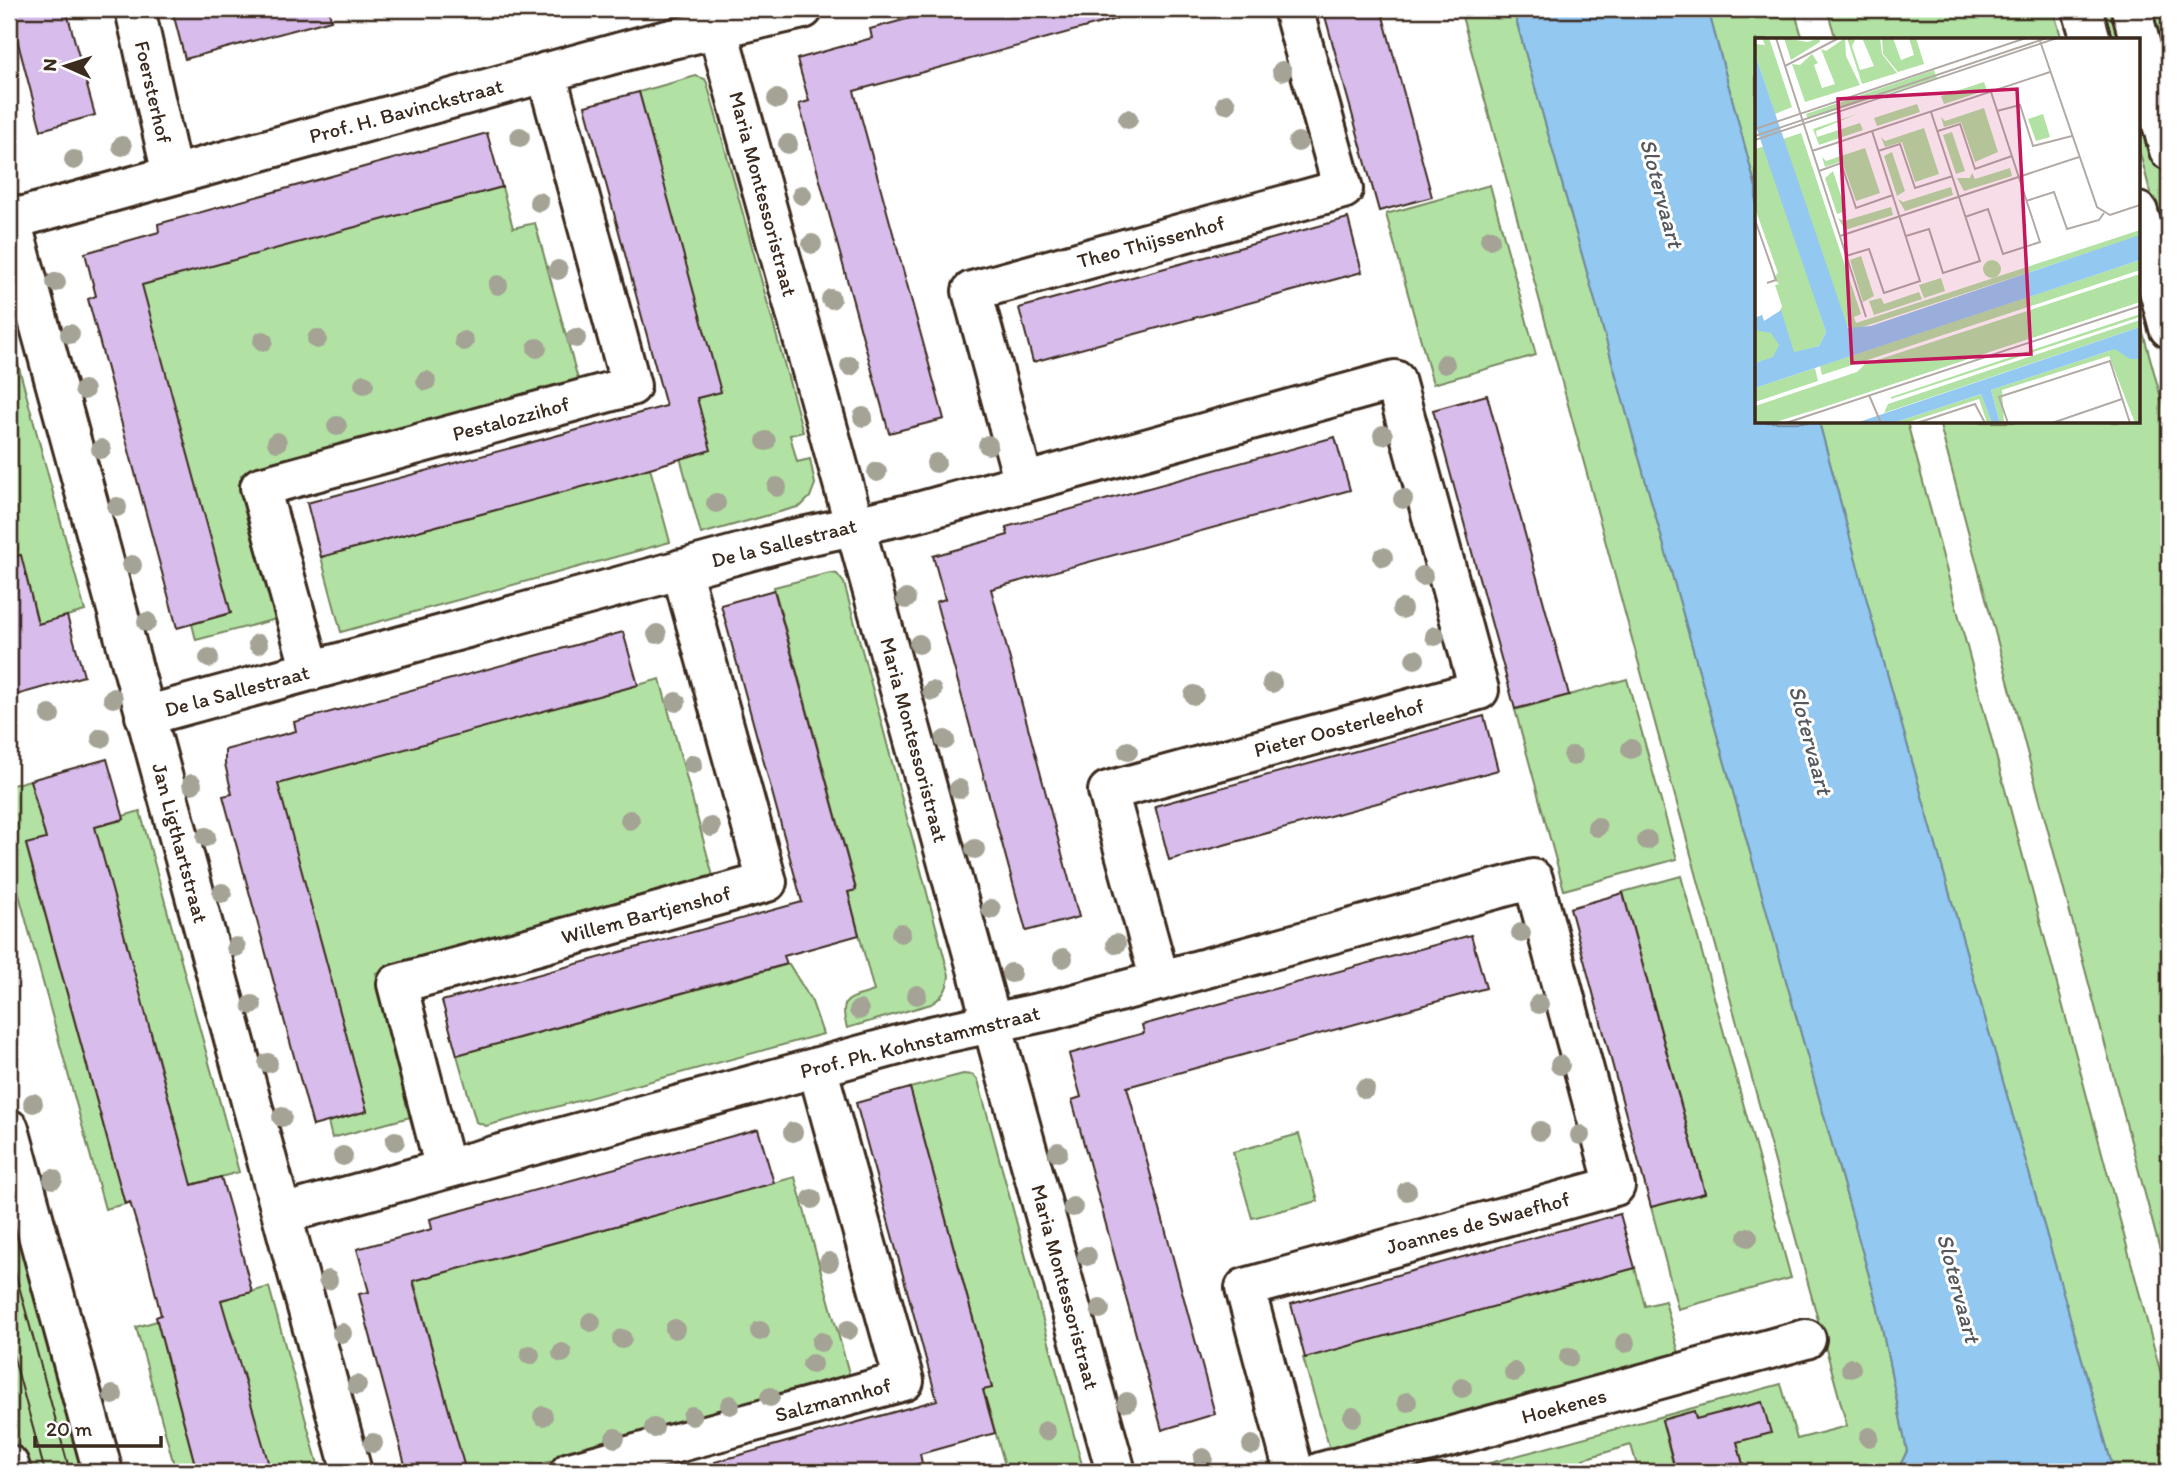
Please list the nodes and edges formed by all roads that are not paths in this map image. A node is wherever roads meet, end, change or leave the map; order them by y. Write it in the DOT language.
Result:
graph roads {
  1 [pos="135,9"];
  2 [pos="803,9"];
  3 [pos="1293,9"];
  4 [pos="2082,9"];
  5 [pos="2130,9"];
  6 [pos="714,19"];
  7 [pos="2090,38"];
  8 [pos="2138,38"];
  9 [pos="2140,45"];
  10 [pos="546,72"];
  11 [pos="2169,150"];
  12 [pos="172,175"];
  13 [pos="10,217"];
  14 [pos="2140,219"];
  15 [pos="2169,328"];
  16 [pos="1402,409"];
  17 [pos="1024,483"];
  18 [pos="855,526"];
  19 [pos="681,569"];
  20 [pos="311,671"];
  21 [pos="145,716"];
  22 [pos="1539,905"];
  23 [pos="1160,981"];
  24 [pos="992,1023"];
  25 [pos="817,1067"];
  26 [pos="9,1129"];
  27 [pos="445,1169"];
  28 [pos="282,1214"];
  29 [pos="1806,1339"];
  30 [pos="9,1465"];
  31 [pos="11,1472"];
  32 [pos="103,1472"];
  33 [pos="352,1472"];
  34 [pos="570,1472"];
  35 [pos="1116,1472"];
  36 [pos="1294,1472"];
  37 [pos="1321,1472"];
  1 -- 12 [label="street, Foersterhof"];
  2 -- 6 [label="street, Prof. H. Bavinckstraat"];
  3 -- 17 [label="street, Theo Thijssenhof"];
  4 -- 7 [label="street"];
  5 -- 8 [label="street"];
  6 -- 10 [label="street, Prof. H. Bavinckstraat"];
  6 -- 18 [label="street, Maria Montessoristraat"];
  9 -- 11 [label="street"];
  10 -- 12 [label="street, Prof. H. Bavinckstraat"];
  10 -- 20 [label="street, Pestalozzihof"];
  12 -- 13 [label="street, Prof. H. Bavinckstraat"];
  13 -- 21 [label="street, Jan Ligthartstraat"];
  14 -- 15 [label="street"];
  16 -- 17 [label="street, De la Sallestraat"];
  16 -- 23 [label="street, Pieter Oosterleehof"];
  17 -- 18 [label="street, De la Sallestraat"];
  18 -- 19 [label="street, De la Sallestraat"];
  18 -- 24 [label="street, Maria Montessoristraat"];
  19 -- 20 [label="street, De la Sallestraat"];
  19 -- 27 [label="street, Willem Bartjenshof"];
  20 -- 21 [label="street, De la Sallestraat"];
  21 -- 28 [label="street, Jan Ligthartstraat"];
  22 -- 23 [label="street, Prof. Ph. Kohnstammstraat"];
  22 -- 36 [label="street, Joannes de Swaefhof"];
  23 -- 24 [label="street, Prof. Ph. Kohnstammstraat"];
  24 -- 25 [label="street, Prof. Ph. Kohnstammstraat"];
  24 -- 35 [label="street, Maria Montessoristraat"];
  25 -- 27 [label="street, Prof. Ph. Kohnstammstraat"];
  25 -- 34 [label="street, Salzmannhof"];
  26 -- 32 [label="street"];
  27 -- 28 [label="street, Prof. Ph. Kohnstammstraat"];
  28 -- 33 [label="street, Jan Ligthartstraat"];
  29 -- 37 [label="street, Hoekenes"];
  30 -- 31 [label="street"];
}
